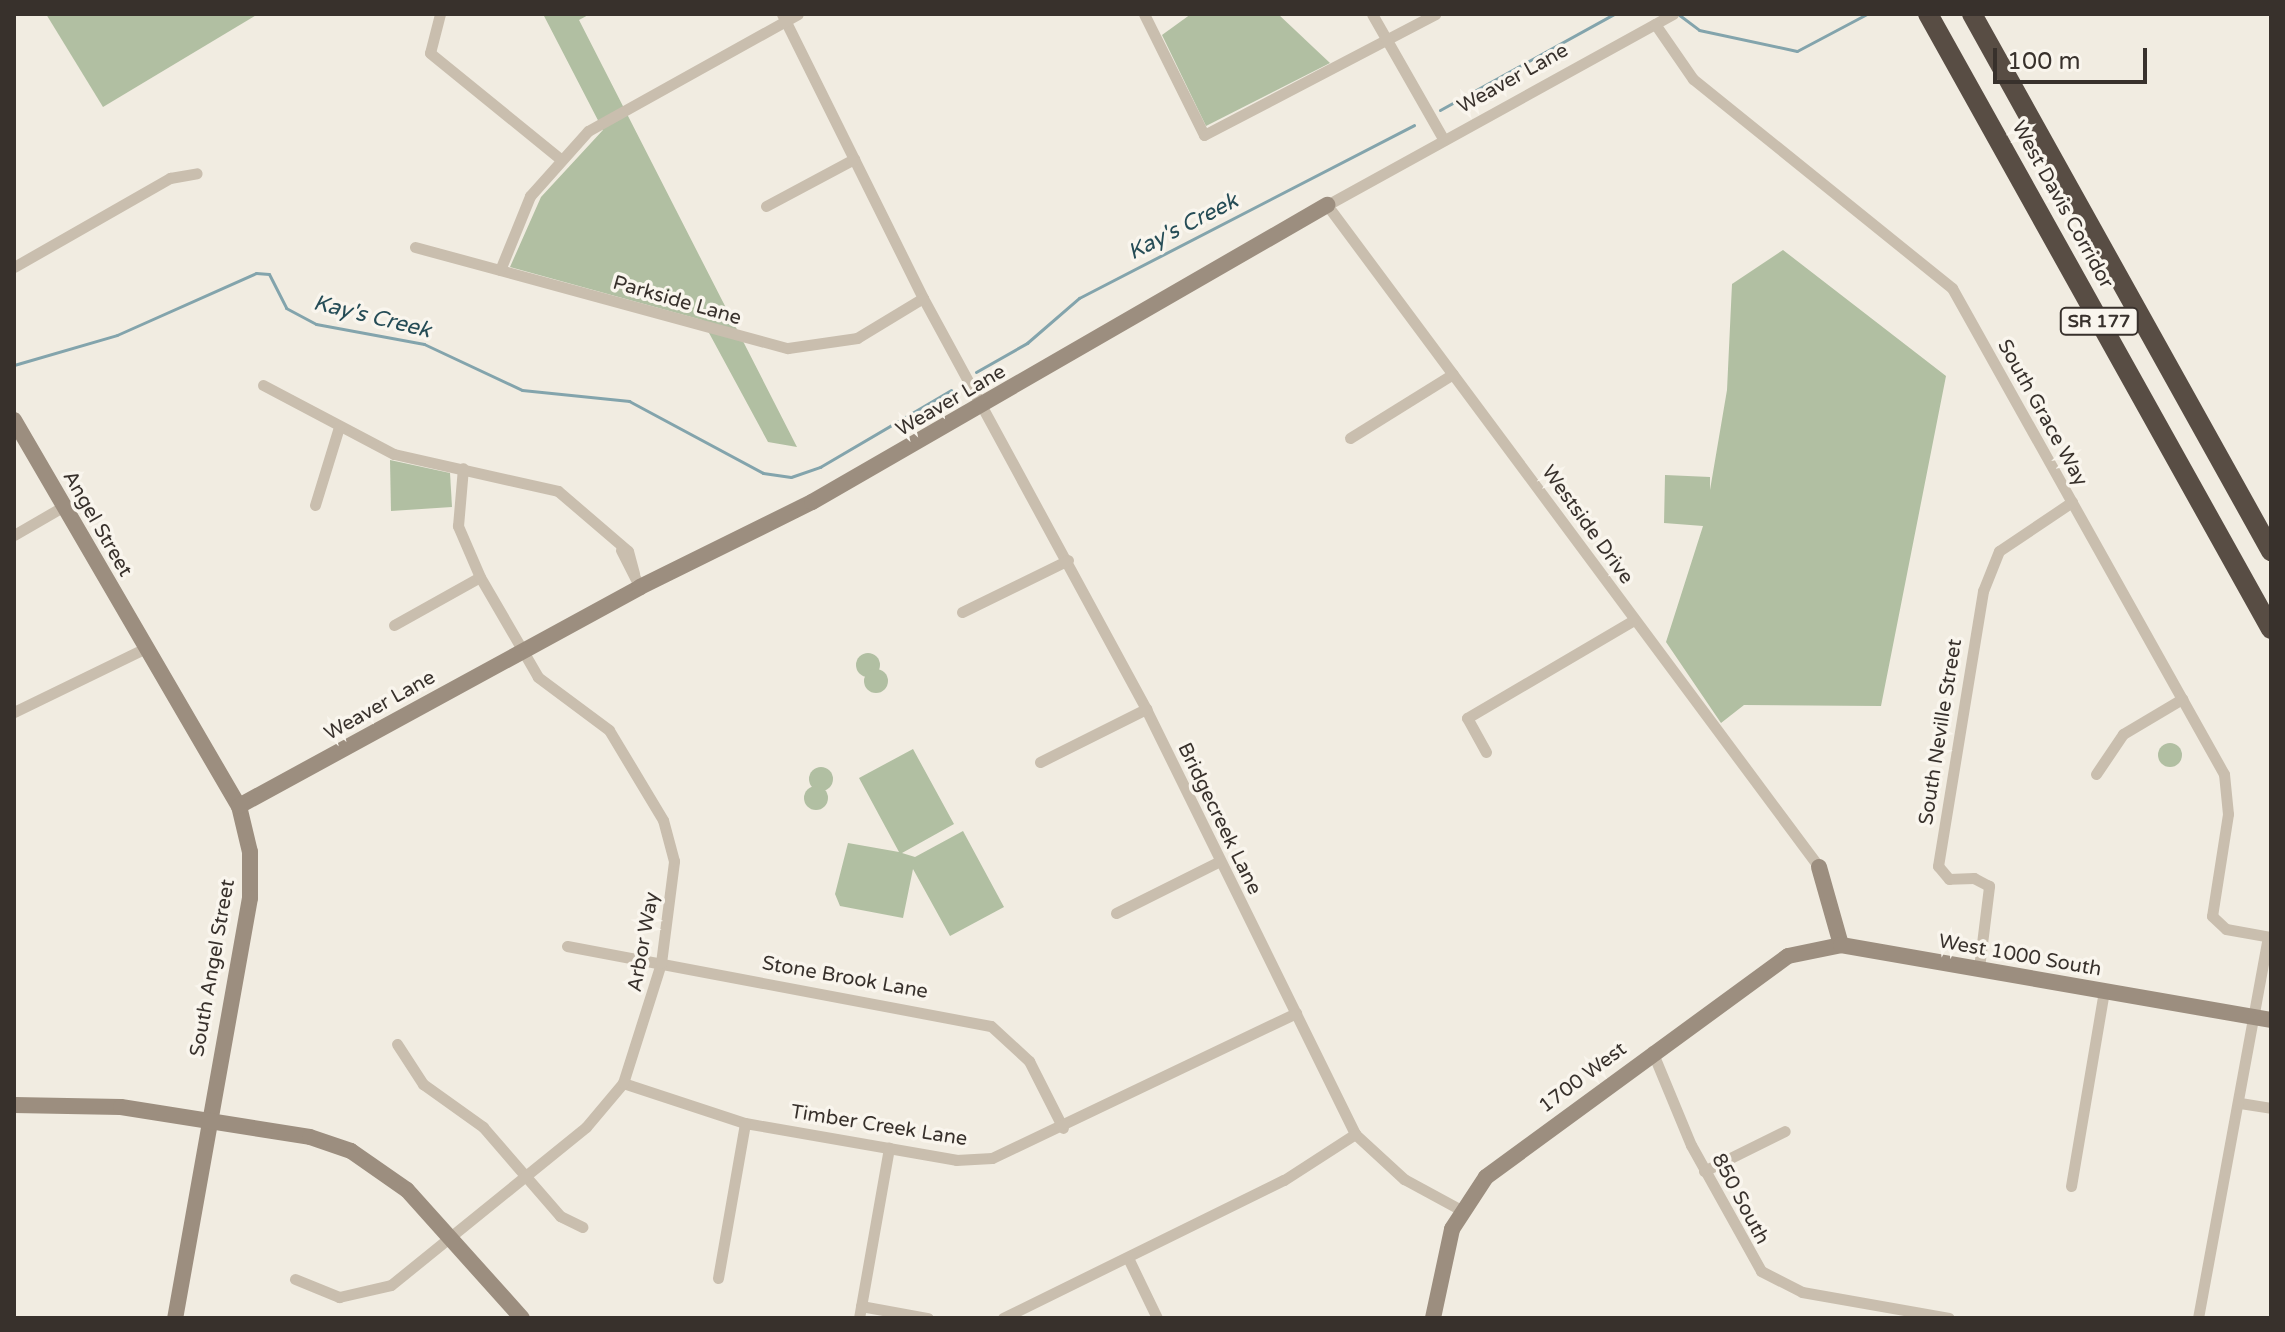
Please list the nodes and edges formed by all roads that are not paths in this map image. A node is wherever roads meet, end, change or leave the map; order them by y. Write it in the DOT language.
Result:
graph roads {
  1 [pos="440,14"];
  2 [pos="798,14"];
  3 [pos="1144,14"];
  4 [pos="1372,14"];
  5 [pos="1435,14"];
  6 [pos="1928,14"];
  7 [pos="1972,14"];
  8 [pos="784,17"];
  9 [pos="1664,19"];
  10 [pos="1389,40"];
  11 [pos="1444,140"];
  12 [pos="559,158"];
  13 [pos="854,159"];
  14 [pos="197,173"];
  15 [pos="1327,205"];
  16 [pos="766,206"];
  17 [pos="415,247"];
  18 [pos="14,267"];
  19 [pos="500,270"];
  20 [pos="923,298"];
  21 [pos="1453,374"];
  22 [pos="263,385"];
  23 [pos="981,408"];
  24 [pos="14,420"];
  25 [pos="339,427"];
  26 [pos="1350,438"];
  27 [pos="463,468"];
  28 [pos="2072,502"];
  29 [pos="315,505"];
  30 [pos="64,506"];
  31 [pos="14,535"];
  32 [pos="2271,551"];
  33 [pos="1068,560"];
  34 [pos="480,577"];
  35 [pos="637,580"];
  36 [pos="962,612"];
  37 [pos="1634,620"];
  38 [pos="394,625"];
  39 [pos="2271,629"];
  40 [pos="146,648"];
  41 [pos="523,650"];
  42 [pos="2182,699"];
  43 [pos="1146,709"];
  44 [pos="14,712"];
  45 [pos="1486,752"];
  46 [pos="1040,762"];
  47 [pos="2096,774"];
  48 [pos="239,806"];
  49 [pos="1220,861"];
  50 [pos="1819,867"];
  51 [pos="1116,913"];
  52 [pos="2270,937"];
  53 [pos="1841,945"];
  54 [pos="567,946"];
  55 [pos="661,963"];
  56 [pos="1979,968"];
  57 [pos="2104,991"];
  58 [pos="1296,1013"];
  59 [pos="2263,1019"];
  60 [pos="397,1044"];
  61 [pos="1652,1051"];
  62 [pos="623,1083"];
  63 [pos="2240,1103"];
  64 [pos="14,1105"];
  65 [pos="2271,1108"];
  66 [pos="207,1120"];
  67 [pos="745,1123"];
  68 [pos="1063,1128"];
  69 [pos="1785,1131"];
  70 [pos="1355,1134"];
  71 [pos="889,1148"];
  72 [pos="1704,1171"];
  73 [pos="526,1176"];
  74 [pos="2071,1186"];
  75 [pos="1461,1210"];
  76 [pos="583,1227"];
  77 [pos="449,1239"];
  78 [pos="1129,1260"];
  79 [pos="718,1278"];
  80 [pos="295,1279"];
  81 [pos="860,1312"];
  82 [pos="175,1318"];
  83 [pos="522,1318"];
  84 [pos="928,1318"];
  85 [pos="1003,1318"];
  86 [pos="1157,1318"];
  87 [pos="1433,1318"];
  88 [pos="1949,1318"];
  89 [pos="2198,1318"];
  1 -- 12 [label="street"];
  2 -- 8 [label="street"];
  3 -- 10 [label="street"];
  4 -- 10 [label="street"];
  5 -- 10 [label="street"];
  6 -- 39 [label="highway, West Davis Corridor / SR 177"];
  7 -- 32 [label="highway, West Davis Corridor / SR 177"];
  8 -- 12 [label="street"];
  8 -- 13 [label="street, Bridgecreek Lane"];
  9 -- 11 [label="street, Weaver Lane"];
  9 -- 28 [label="street, South Grace Way"];
  10 -- 11 [label="street"];
  11 -- 15 [label="street, Weaver Lane"];
  12 -- 19 [label="street"];
  13 -- 16 [label="street"];
  13 -- 20 [label="street, Bridgecreek Lane"];
  14 -- 18 [label="street"];
  15 -- 21 [label="street, Westside Drive"];
  15 -- 23 [label="street, Weaver Lane"];
  17 -- 19 [label="street, Parkside Lane"];
  19 -- 20 [label="street, Parkside Lane"];
  20 -- 23 [label="street, Bridgecreek Lane"];
  21 -- 26 [label="street"];
  21 -- 37 [label="street, Westside Drive"];
  22 -- 25 [label="street"];
  23 -- 33 [label="street, Bridgecreek Lane"];
  23 -- 35 [label="street, Weaver Lane"];
  24 -- 30 [label="street, Angel Street"];
  25 -- 27 [label="street"];
  25 -- 29 [label="street"];
  27 -- 34 [label="street, Arbor Way"];
  27 -- 35 [label="street"];
  28 -- 42 [label="street, South Grace Way"];
  28 -- 56 [label="street, South Neville Street"];
  30 -- 31 [label="street"];
  30 -- 40 [label="street, Angel Street"];
  33 -- 36 [label="street"];
  33 -- 43 [label="street, Bridgecreek Lane"];
  34 -- 38 [label="street"];
  34 -- 41 [label="street, Arbor Way"];
  35 -- 41 [label="street, Weaver Lane"];
  37 -- 45 [label="street"];
  37 -- 50 [label="street, Westside Drive"];
  40 -- 44 [label="street"];
  40 -- 48 [label="street, South Angel Street"];
  41 -- 48 [label="street, Weaver Lane"];
  41 -- 55 [label="street, Arbor Way"];
  42 -- 47 [label="street"];
  42 -- 52 [label="street, South Grace Way"];
  43 -- 46 [label="street"];
  43 -- 49 [label="street, Bridgecreek Lane"];
  48 -- 66 [label="street, South Angel Street"];
  49 -- 51 [label="street"];
  49 -- 58 [label="street, Bridgecreek Lane"];
  50 -- 53 [label="street"];
  52 -- 59 [label="street"];
  53 -- 56 [label="street, West 1000 South"];
  53 -- 61 [label="street, 1700 West"];
  54 -- 55 [label="street, Stone Brook Lane"];
  55 -- 62 [label="street, Arbor Way"];
  55 -- 68 [label="street, Stone Brook Lane"];
  56 -- 57 [label="street, West 1000 South"];
  57 -- 59 [label="street, West 1000 South"];
  57 -- 74 [label="street"];
  58 -- 68 [label="street, Timber Creek Lane"];
  58 -- 70 [label="street, Bridgecreek Lane"];
  59 -- 63 [label="street"];
  60 -- 73 [label="street"];
  61 -- 72 [label="street, 850 South"];
  61 -- 75 [label="street, 1700 West"];
  62 -- 67 [label="street, Timber Creek Lane"];
  62 -- 73 [label="street, Arbor Way"];
  63 -- 65 [label="street"];
  63 -- 89 [label="street"];
  64 -- 66 [label="street"];
  66 -- 77 [label="street"];
  66 -- 82 [label="street, South Angel Street"];
  67 -- 71 [label="street, Timber Creek Lane"];
  67 -- 79 [label="street"];
  68 -- 71 [label="street, Timber Creek Lane"];
  69 -- 72 [label="street"];
  70 -- 75 [label="street, Bridgecreek Lane"];
  70 -- 78 [label="street"];
  71 -- 81 [label="street"];
  72 -- 88 [label="street, 850 South"];
  73 -- 76 [label="street"];
  73 -- 77 [label="street, Arbor Way"];
  75 -- 87 [label="street, 1700 West"];
  77 -- 80 [label="street, Arbor Way"];
  77 -- 83 [label="street"];
  78 -- 85 [label="street"];
  78 -- 86 [label="street"];
  81 -- 84 [label="street"];
}
